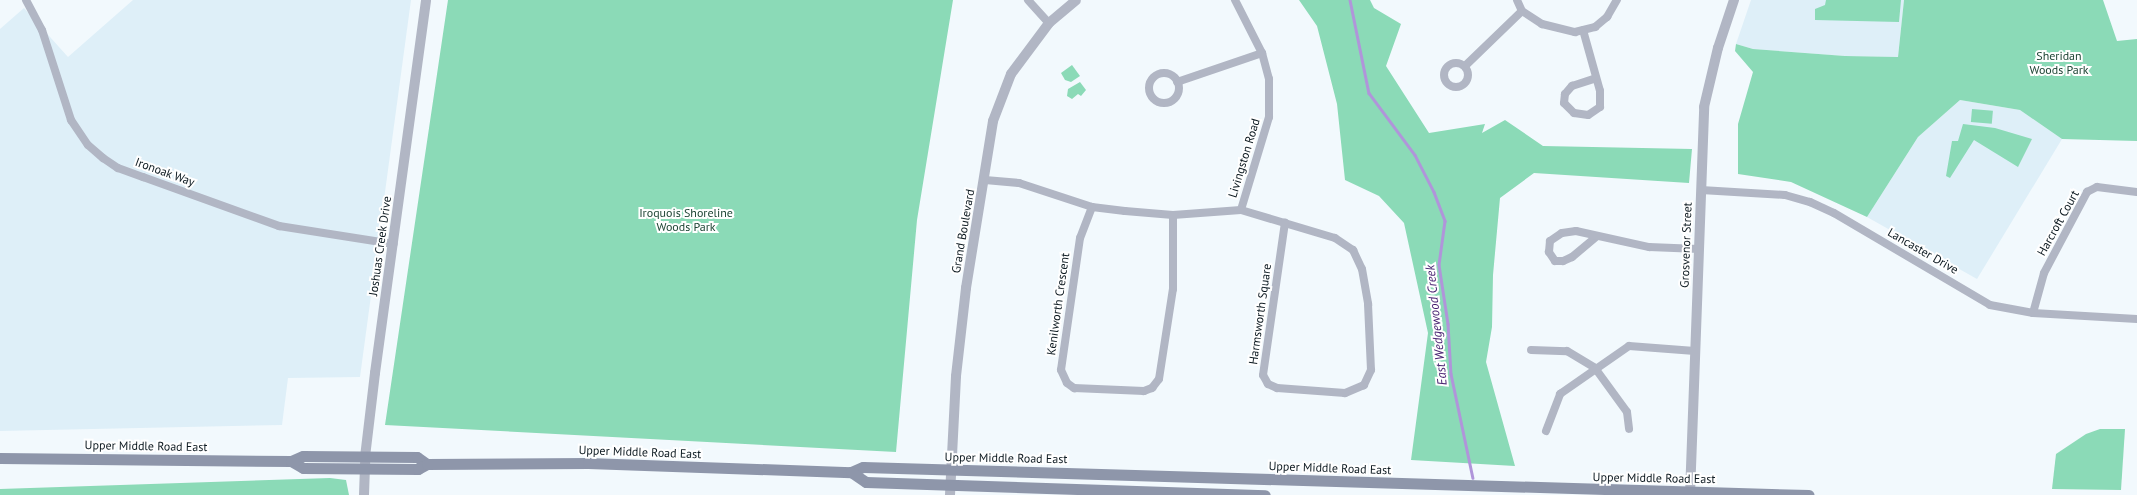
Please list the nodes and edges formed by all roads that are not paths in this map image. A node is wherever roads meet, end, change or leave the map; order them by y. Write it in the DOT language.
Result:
graph roads {
  1 [pos="26,0"];
  2 [pos="426,0"];
  3 [pos="1028,0"];
  4 [pos="1076,0"];
  5 [pos="1235,0"];
  6 [pos="1517,0"];
  7 [pos="1617,0"];
  8 [pos="1734,0"];
  9 [pos="1522,11"];
  10 [pos="1049,23"];
  11 [pos="1583,30"];
  12 [pos="1262,53"];
  13 [pos="1465,66"];
  14 [pos="1594,79"];
  15 [pos="1177,82"];
  16 [pos="985,180"];
  17 [pos="1701,190"];
  18 [pos="2137,192"];
  19 [pos="1092,207"];
  20 [pos="1241,210"];
  21 [pos="1173,215"];
  22 [pos="1285,223"];
  23 [pos="1596,237"];
  24 [pos="394,244"];
  25 [pos="1698,249"];
  26 [pos="2033,312"];
  27 [pos="2137,319"];
  28 [pos="1531,350"];
  29 [pos="1695,351"];
  30 [pos="1595,368"];
  31 [pos="1629,429"];
  32 [pos="1546,431"];
  33 [pos="365,457"];
  34 [pos="0,458"];
  35 [pos="291,461"];
  36 [pos="428,464"];
  37 [pos="364,469"];
  38 [pos="950,470"];
  39 [pos="851,472"];
  40 [pos="950,484"];
  41 [pos="1690,494"];
  42 [pos="364,495"];
  43 [pos="950,495"];
  44 [pos="1265,495"];
  45 [pos="1809,495"];
  1 -- 24 [label="street, Ironoak Way"];
  2 -- 24 [label="street, Joshuas Creek Drive"];
  3 -- 10 [label="street"];
  4 -- 10 [label="street, Grand Boulevard"];
  5 -- 12 [label="street, Livingston Road"];
  6 -- 9 [label="street"];
  7 -- 11 [label="street"];
  8 -- 17 [label="street, Grosvenor Street"];
  9 -- 11 [label="street"];
  9 -- 13 [label="street"];
  10 -- 16 [label="street, Grand Boulevard"];
  11 -- 14 [label="street"];
  12 -- 15 [label="street"];
  12 -- 20 [label="street, Livingston Road"];
  14 -- 14 [label="street"];
  16 -- 19 [label="street, Harmsworth Square"];
  16 -- 38 [label="street, Grand Boulevard"];
  17 -- 25 [label="street, Grosvenor Street"];
  17 -- 26 [label="street, Lancaster Drive"];
  18 -- 26 [label="street, Harcroft Court"];
  19 -- 21 [label="street, Harmsworth Square"];
  19 -- 21 [label="street, Kenilworth Crescent"];
  20 -- 21 [label="street, Harmsworth Square"];
  20 -- 22 [label="street, Harmsworth Square"];
  22 -- 22 [label="street, Harmsworth Square"];
  23 -- 23 [label="street"];
  23 -- 25 [label="street"];
  24 -- 33 [label="street, Joshuas Creek Drive"];
  25 -- 29 [label="street, Grosvenor Street"];
  26 -- 27 [label="street, Lancaster Drive"];
  28 -- 30 [label="street"];
  29 -- 30 [label="street"];
  29 -- 41 [label="street, Grosvenor Street"];
  30 -- 31 [label="street"];
  30 -- 32 [label="street"];
  33 -- 35 [label="main road, Upper Middle Road East"];
  33 -- 36 [label="main road, Upper Middle Road East"];
  33 -- 37 [label="street, Joshuas Creek Drive"];
  34 -- 35 [label="main road, Upper Middle Road East"];
  35 -- 37 [label="main road, Upper Middle Road East"];
  36 -- 37 [label="main road, Upper Middle Road East"];
  36 -- 39 [label="main road, Upper Middle Road East"];
  37 -- 42 [label="street, Joshuas Creek Drive"];
  38 -- 39 [label="main road, Upper Middle Road East"];
  38 -- 40 [label="street, Grand Boulevard"];
  38 -- 41 [label="main road, Upper Middle Road East"];
  39 -- 40 [label="main road, Upper Middle Road East"];
  40 -- 43 [label="street, Grand Boulevard"];
  40 -- 44 [label="main road, Upper Middle Road East"];
  41 -- 45 [label="main road, Upper Middle Road East"];
}
